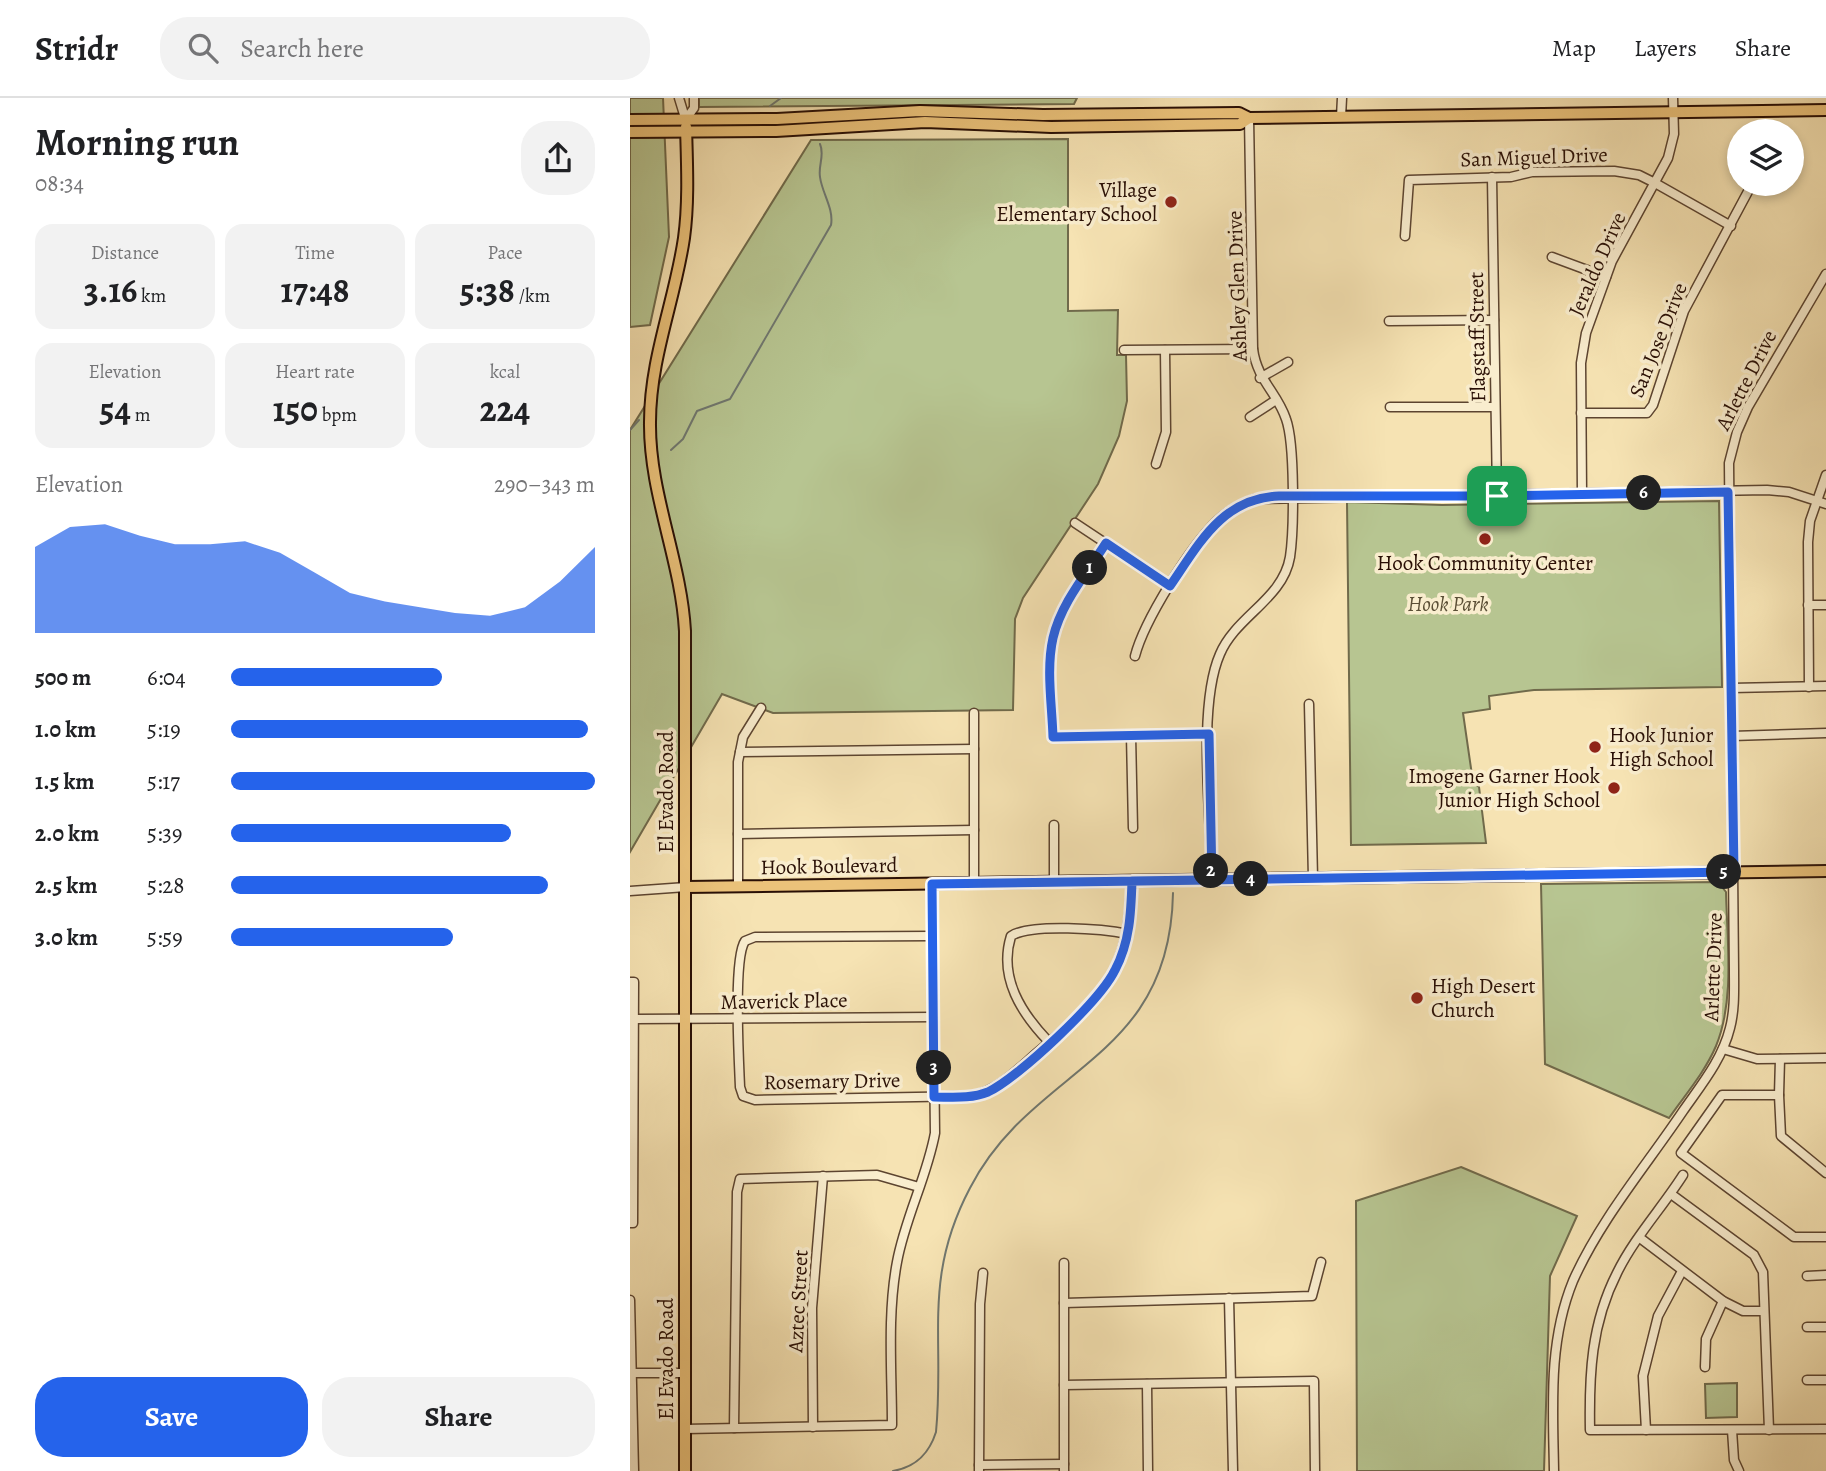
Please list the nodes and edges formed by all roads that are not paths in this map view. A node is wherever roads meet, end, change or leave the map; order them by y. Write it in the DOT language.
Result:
graph roads {
  1 [pos="679,98"];
  2 [pos="694,98"];
  3 [pos="1342,98"];
  4 [pos="1674,98"];
  5 [pos="1826,110"];
  6 [pos="1674,112"];
  7 [pos="1341,117"];
  8 [pos="1249,118"];
  9 [pos="630,120"];
  10 [pos="686,126"];
  11 [pos="630,132"];
  12 [pos="1492,177"];
  13 [pos="1656,183"];
  14 [pos="1746,196"];
  15 [pos="1731,226"];
  16 [pos="1405,236"];
  17 [pos="1552,257"];
  18 [pos="1826,274"];
  19 [pos="1606,276"];
  20 [pos="1494,320"];
  21 [pos="1389,321"];
  22 [pos="1253,349"];
  23 [pos="1124,350"];
  24 [pos="1165,350"];
  25 [pos="1288,362"];
  26 [pos="1261,378"];
  27 [pos="1276,400"];
  28 [pos="1390,407"];
  29 [pos="1496,407"];
  30 [pos="1581,413"];
  31 [pos="1251,417"];
  32 [pos="1156,464"];
  33 [pos="1826,475"];
  34 [pos="1728,492"];
  35 [pos="1582,494"];
  36 [pos="1291,496"];
  37 [pos="1497,496"];
  38 [pos="1816,501"];
  39 [pos="1826,504"];
  40 [pos="1076,523"];
  41 [pos="1106,543"];
  42 [pos="1170,586"];
  43 [pos="1808,605"];
  44 [pos="1826,605"];
  45 [pos="1135,656"];
  46 [pos="1826,686"];
  47 [pos="1809,687"];
  48 [pos="1731,688"];
  49 [pos="1308,704"];
  50 [pos="761,708"];
  51 [pos="974,713"];
  52 [pos="1826,733"];
  53 [pos="1209,734"];
  54 [pos="1131,735"];
  55 [pos="1732,736"];
  56 [pos="974,749"];
  57 [pos="740,752"];
  58 [pos="1054,825"];
  59 [pos="1133,828"];
  60 [pos="974,830"];
  61 [pos="738,834"];
  62 [pos="1826,871"];
  63 [pos="1734,872"];
  64 [pos="1312,878"];
  65 [pos="1212,880"];
  66 [pos="1132,881"];
  67 [pos="1054,882"];
  68 [pos="974,883"];
  69 [pos="932,884"];
  70 [pos="738,886"];
  71 [pos="686,887"];
  72 [pos="630,891"];
  73 [pos="1128,934"];
  74 [pos="932,936"];
  75 [pos="632,982"];
  76 [pos="934,1017"];
  77 [pos="739,1018"];
  78 [pos="635,1019"];
  79 [pos="685,1019"];
  80 [pos="1049,1042"];
  81 [pos="1723,1049"];
  82 [pos="1826,1058"];
  83 [pos="1780,1059"];
  84 [pos="1779,1095"];
  85 [pos="934,1097"];
  86 [pos="632,1148"];
  87 [pos="1826,1173"];
  88 [pos="1683,1175"];
  89 [pos="822,1176"];
  90 [pos="919,1187"];
  91 [pos="1671,1194"];
  92 [pos="632,1223"];
  93 [pos="1826,1237"];
  94 [pos="1640,1238"];
  95 [pos="1321,1262"];
  96 [pos="1063,1264"];
  97 [pos="1682,1271"];
  98 [pos="984,1273"];
  99 [pos="1826,1275"];
  100 [pos="1807,1276"];
  101 [pos="1229,1298"];
  102 [pos="631,1300"];
  103 [pos="1723,1301"];
  104 [pos="1063,1303"];
  105 [pos="1763,1311"];
  106 [pos="1807,1327"];
  107 [pos="1826,1327"];
  108 [pos="1705,1367"];
  109 [pos="632,1373"];
  110 [pos="685,1373"];
  111 [pos="1807,1380"];
  112 [pos="1826,1380"];
  113 [pos="1233,1382"];
  114 [pos="1147,1384"];
  115 [pos="1063,1385"];
  116 [pos="813,1427"];
  117 [pos="685,1429"];
  118 [pos="734,1429"];
  119 [pos="1826,1429"];
  120 [pos="1646,1430"];
  121 [pos="1732,1430"];
  122 [pos="1769,1430"];
  123 [pos="632,1448"];
  124 [pos="1063,1467"];
  125 [pos="979,1468"];
  126 [pos="634,1471"];
  127 [pos="685,1471"];
  128 [pos="1148,1471"];
  129 [pos="1233,1471"];
  130 [pos="1315,1471"];
  131 [pos="1554,1471"];
  132 [pos="1739,1471"];
  1 -- 10 [label="street, El Evado Road"];
  2 -- 10 [label="street, El Evado Road"];
  3 -- 7 [label="street"];
  4 -- 6 [label="street, Jeraldo Drive"];
  5 -- 6 [label="main road"];
  6 -- 7 [label="main road"];
  6 -- 13 [label="street, Jeraldo Drive"];
  7 -- 8 [label="main road"];
  8 -- 10 [label="main road"];
  8 -- 22 [label="street, Ashley Glen Drive"];
  9 -- 10 [label="main road"];
  10 -- 11 [label="main road"];
  10 -- 71 [label="main road, El Evado Road"];
  12 -- 13 [label="street, San Miguel Drive"];
  12 -- 16 [label="street, San Miguel Drive"];
  12 -- 20 [label="street, Flagstaff Street"];
  13 -- 15 [label="street, San Miguel Drive"];
  13 -- 19 [label="street, Jeraldo Drive"];
  14 -- 15 [label="street, San Jose Drive"];
  15 -- 30 [label="street, San Jose Drive"];
  17 -- 19 [label="street"];
  18 -- 34 [label="street, Arlette Drive"];
  19 -- 30 [label="street, Jeraldo Drive"];
  20 -- 21 [label="street"];
  20 -- 29 [label="street, Flagstaff Street"];
  22 -- 24 [label="street"];
  22 -- 26 [label="street, Ashley Glen Drive"];
  23 -- 24 [label="street"];
  24 -- 32 [label="street"];
  25 -- 26 [label="street"];
  26 -- 27 [label="street, Ashley Glen Drive"];
  27 -- 31 [label="street"];
  27 -- 36 [label="street, Ashley Glen Drive"];
  28 -- 29 [label="street"];
  29 -- 37 [label="street, Flagstaff Street"];
  30 -- 35 [label="street, Jeraldo Drive"];
  33 -- 38 [label="street"];
  34 -- 35 [label="street"];
  34 -- 38 [label="street"];
  34 -- 48 [label="street, Arlette Drive"];
  35 -- 37 [label="street"];
  36 -- 37 [label="street"];
  36 -- 42 [label="street"];
  36 -- 53 [label="street, Ashley Glen Drive"];
  38 -- 39 [label="street"];
  38 -- 43 [label="street"];
  40 -- 41 [label="street"];
  41 -- 42 [label="street"];
  41 -- 54 [label="street"];
  42 -- 45 [label="street"];
  43 -- 44 [label="street"];
  43 -- 47 [label="street"];
  46 -- 47 [label="street"];
  47 -- 48 [label="street"];
  48 -- 55 [label="street, Arlette Drive"];
  49 -- 64 [label="street"];
  50 -- 57 [label="street"];
  51 -- 56 [label="street"];
  52 -- 55 [label="street"];
  53 -- 54 [label="street"];
  53 -- 65 [label="street, Ashley Glen Drive"];
  54 -- 59 [label="street"];
  55 -- 63 [label="street, Arlette Drive"];
  56 -- 57 [label="street"];
  56 -- 60 [label="street"];
  57 -- 61 [label="street"];
  58 -- 67 [label="street"];
  60 -- 61 [label="street"];
  60 -- 68 [label="street"];
  61 -- 70 [label="street"];
  62 -- 63 [label="main road, Hook Boulevard"];
  63 -- 64 [label="main road, Hook Boulevard"];
  63 -- 81 [label="street, Arlette Drive"];
  64 -- 65 [label="main road, Hook Boulevard"];
  65 -- 66 [label="main road, Hook Boulevard"];
  66 -- 67 [label="main road, Hook Boulevard"];
  66 -- 73 [label="street, Rosemary Drive"];
  67 -- 68 [label="main road, Hook Boulevard"];
  68 -- 69 [label="main road, Hook Boulevard"];
  69 -- 70 [label="main road, Hook Boulevard"];
  69 -- 74 [label="street"];
  70 -- 71 [label="main road, Hook Boulevard"];
  71 -- 72 [label="street, Hook Boulevard"];
  71 -- 79 [label="main road, El Evado Road"];
  73 -- 80 [label="street, Rosemary Drive"];
  73 -- 80 [label="street"];
  74 -- 76 [label="street"];
  74 -- 77 [label="street"];
  75 -- 78 [label="street"];
  76 -- 77 [label="street, Maverick Place"];
  76 -- 85 [label="street"];
  77 -- 79 [label="street, Maverick Place"];
  77 -- 85 [label="street, Rosemary Drive"];
  78 -- 79 [label="street, Maverick Place"];
  78 -- 86 [label="street"];
  79 -- 110 [label="main road, El Evado Road"];
  80 -- 85 [label="street, Rosemary Drive"];
  81 -- 83 [label="street"];
  81 -- 131 [label="street, Arlette Drive"];
  82 -- 83 [label="street"];
  83 -- 84 [label="street"];
  84 -- 87 [label="street"];
  84 -- 93 [label="street"];
  85 -- 90 [label="street"];
  86 -- 92 [label="street"];
  88 -- 91 [label="street"];
  89 -- 90 [label="street"];
  89 -- 116 [label="street, Aztec Street"];
  89 -- 118 [label="street"];
  90 -- 116 [label="street"];
  91 -- 94 [label="street"];
  91 -- 105 [label="street"];
  94 -- 97 [label="street"];
  94 -- 120 [label="street"];
  95 -- 101 [label="street"];
  96 -- 104 [label="street"];
  97 -- 103 [label="street"];
  97 -- 120 [label="street"];
  98 -- 125 [label="street"];
  99 -- 100 [label="street"];
  101 -- 104 [label="street"];
  101 -- 113 [label="street"];
  102 -- 109 [label="street"];
  103 -- 105 [label="street"];
  103 -- 108 [label="street"];
  104 -- 115 [label="street"];
  105 -- 122 [label="street"];
  106 -- 107 [label="street"];
  109 -- 110 [label="street"];
  109 -- 123 [label="street"];
  110 -- 117 [label="main road, El Evado Road"];
  111 -- 112 [label="street"];
  113 -- 114 [label="street"];
  113 -- 129 [label="street"];
  113 -- 130 [label="street"];
  114 -- 115 [label="street"];
  114 -- 128 [label="street"];
  115 -- 124 [label="street"];
  116 -- 118 [label="street"];
  117 -- 118 [label="street"];
  117 -- 127 [label="main road, El Evado Road"];
  119 -- 122 [label="street"];
  120 -- 121 [label="street"];
  121 -- 122 [label="street"];
  121 -- 132 [label="street"];
  123 -- 126 [label="street"];
  124 -- 125 [label="street"];
}
